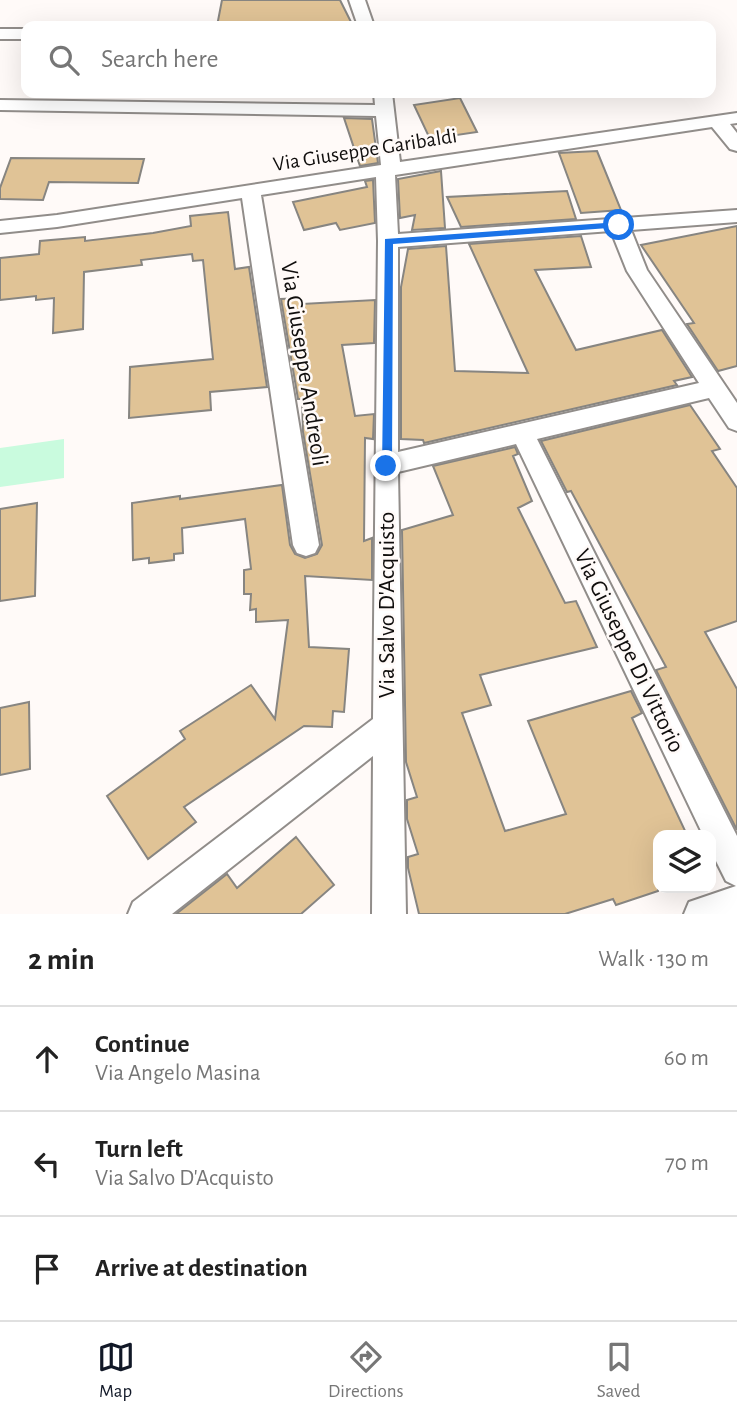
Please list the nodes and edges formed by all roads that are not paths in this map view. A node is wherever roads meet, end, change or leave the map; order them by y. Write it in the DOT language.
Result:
graph roads {
  1 [pos="357,0"];
  2 [pos="364,21"];
  3 [pos="0,34"];
  4 [pos="21,34"];
  5 [pos="385,102"];
  6 [pos="0,105"];
  7 [pos="737,118"];
  8 [pos="717,121"];
  9 [pos="737,145"];
  10 [pos="388,170"];
  11 [pos="251,191"];
  12 [pos="737,216"];
  13 [pos="619,225"];
  14 [pos="0,227"];
  15 [pos="388,241"];
  16 [pos="713,388"];
  17 [pos="737,422"];
  18 [pos="522,432"];
  19 [pos="386,466"];
  20 [pos="306,545"];
  21 [pos="388,726"];
  22 [pos="737,870"];
  23 [pos="737,902"];
  24 [pos="145,914"];
  25 [pos="389,914"];
  26 [pos="701,914"];
  1 -- 2 [label="street"];
  3 -- 4 [label="street"];
  5 -- 6 [label="street"];
  5 -- 10 [label="street, Via Salvo D'Acquisto"];
  7 -- 8 [label="street, Via Giuseppe Garibaldi"];
  8 -- 9 [label="street"];
  8 -- 10 [label="street, Via Giuseppe Garibaldi"];
  10 -- 11 [label="street, Via Giuseppe Garibaldi"];
  10 -- 15 [label="street, Via Salvo D'Acquisto"];
  11 -- 14 [label="street, Via Giuseppe Garibaldi"];
  11 -- 20 [label="street, Via Giuseppe Andreoli"];
  12 -- 13 [label="street"];
  13 -- 15 [label="street"];
  13 -- 16 [label="street"];
  15 -- 19 [label="street, Via Salvo D'Acquisto"];
  16 -- 17 [label="street"];
  16 -- 18 [label="street"];
  18 -- 19 [label="street"];
  18 -- 22 [label="street, Via Giuseppe Di Vittorio"];
  19 -- 21 [label="street, Via Salvo D'Acquisto"];
  21 -- 24 [label="street"];
  21 -- 25 [label="street, Via Salvo D'Acquisto"];
  23 -- 26 [label="street"];
}
